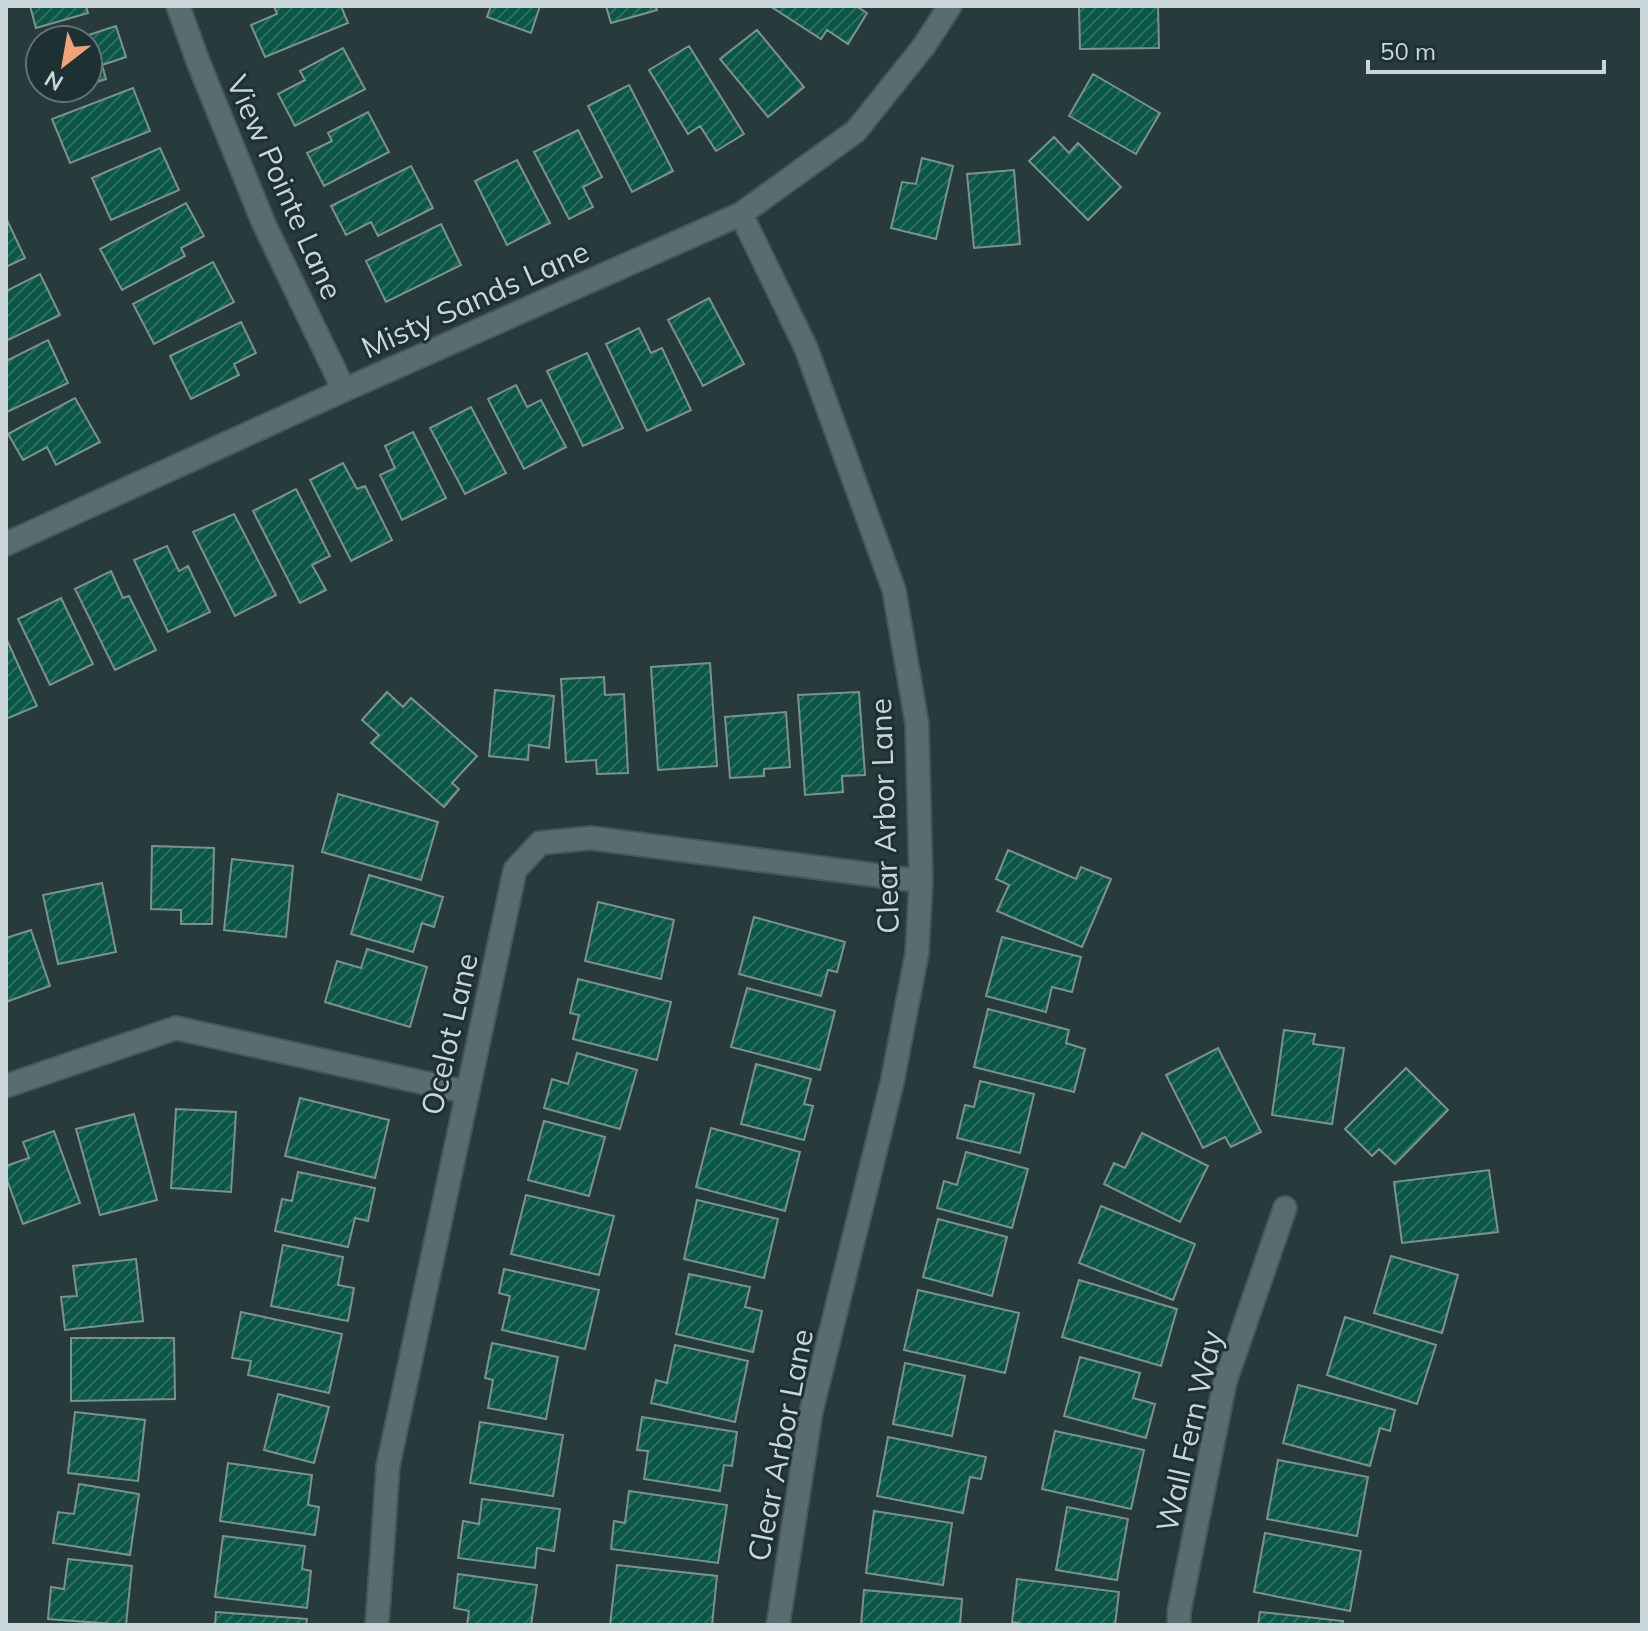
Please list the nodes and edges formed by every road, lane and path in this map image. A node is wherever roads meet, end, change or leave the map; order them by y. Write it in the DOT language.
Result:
graph roads {
  1 [pos="178,6"];
  2 [pos="950,6"];
  3 [pos="741,214"];
  4 [pos="344,390"];
  5 [pos="6,544"];
  6 [pos="921,881"];
  7 [pos="6,1086"];
  8 [pos="466,1092"];
  9 [pos="1285,1208"];
  10 [pos="377,1625"];
  11 [pos="778,1625"];
  12 [pos="1179,1625"];
  1 -- 4 [label="street, View Pointe Lane"];
  2 -- 3 [label="street, Misty Sands Lane"];
  3 -- 4 [label="street, Misty Sands Lane"];
  3 -- 6 [label="street, Clear Arbor Lane"];
  4 -- 5 [label="street, Misty Sands Lane"];
  6 -- 8 [label="street, Ocelot Lane"];
  6 -- 11 [label="street, Clear Arbor Lane"];
  7 -- 8 [label="street"];
  8 -- 10 [label="street, Ocelot Lane"];
  9 -- 12 [label="street, Wall Fern Way"];
}
